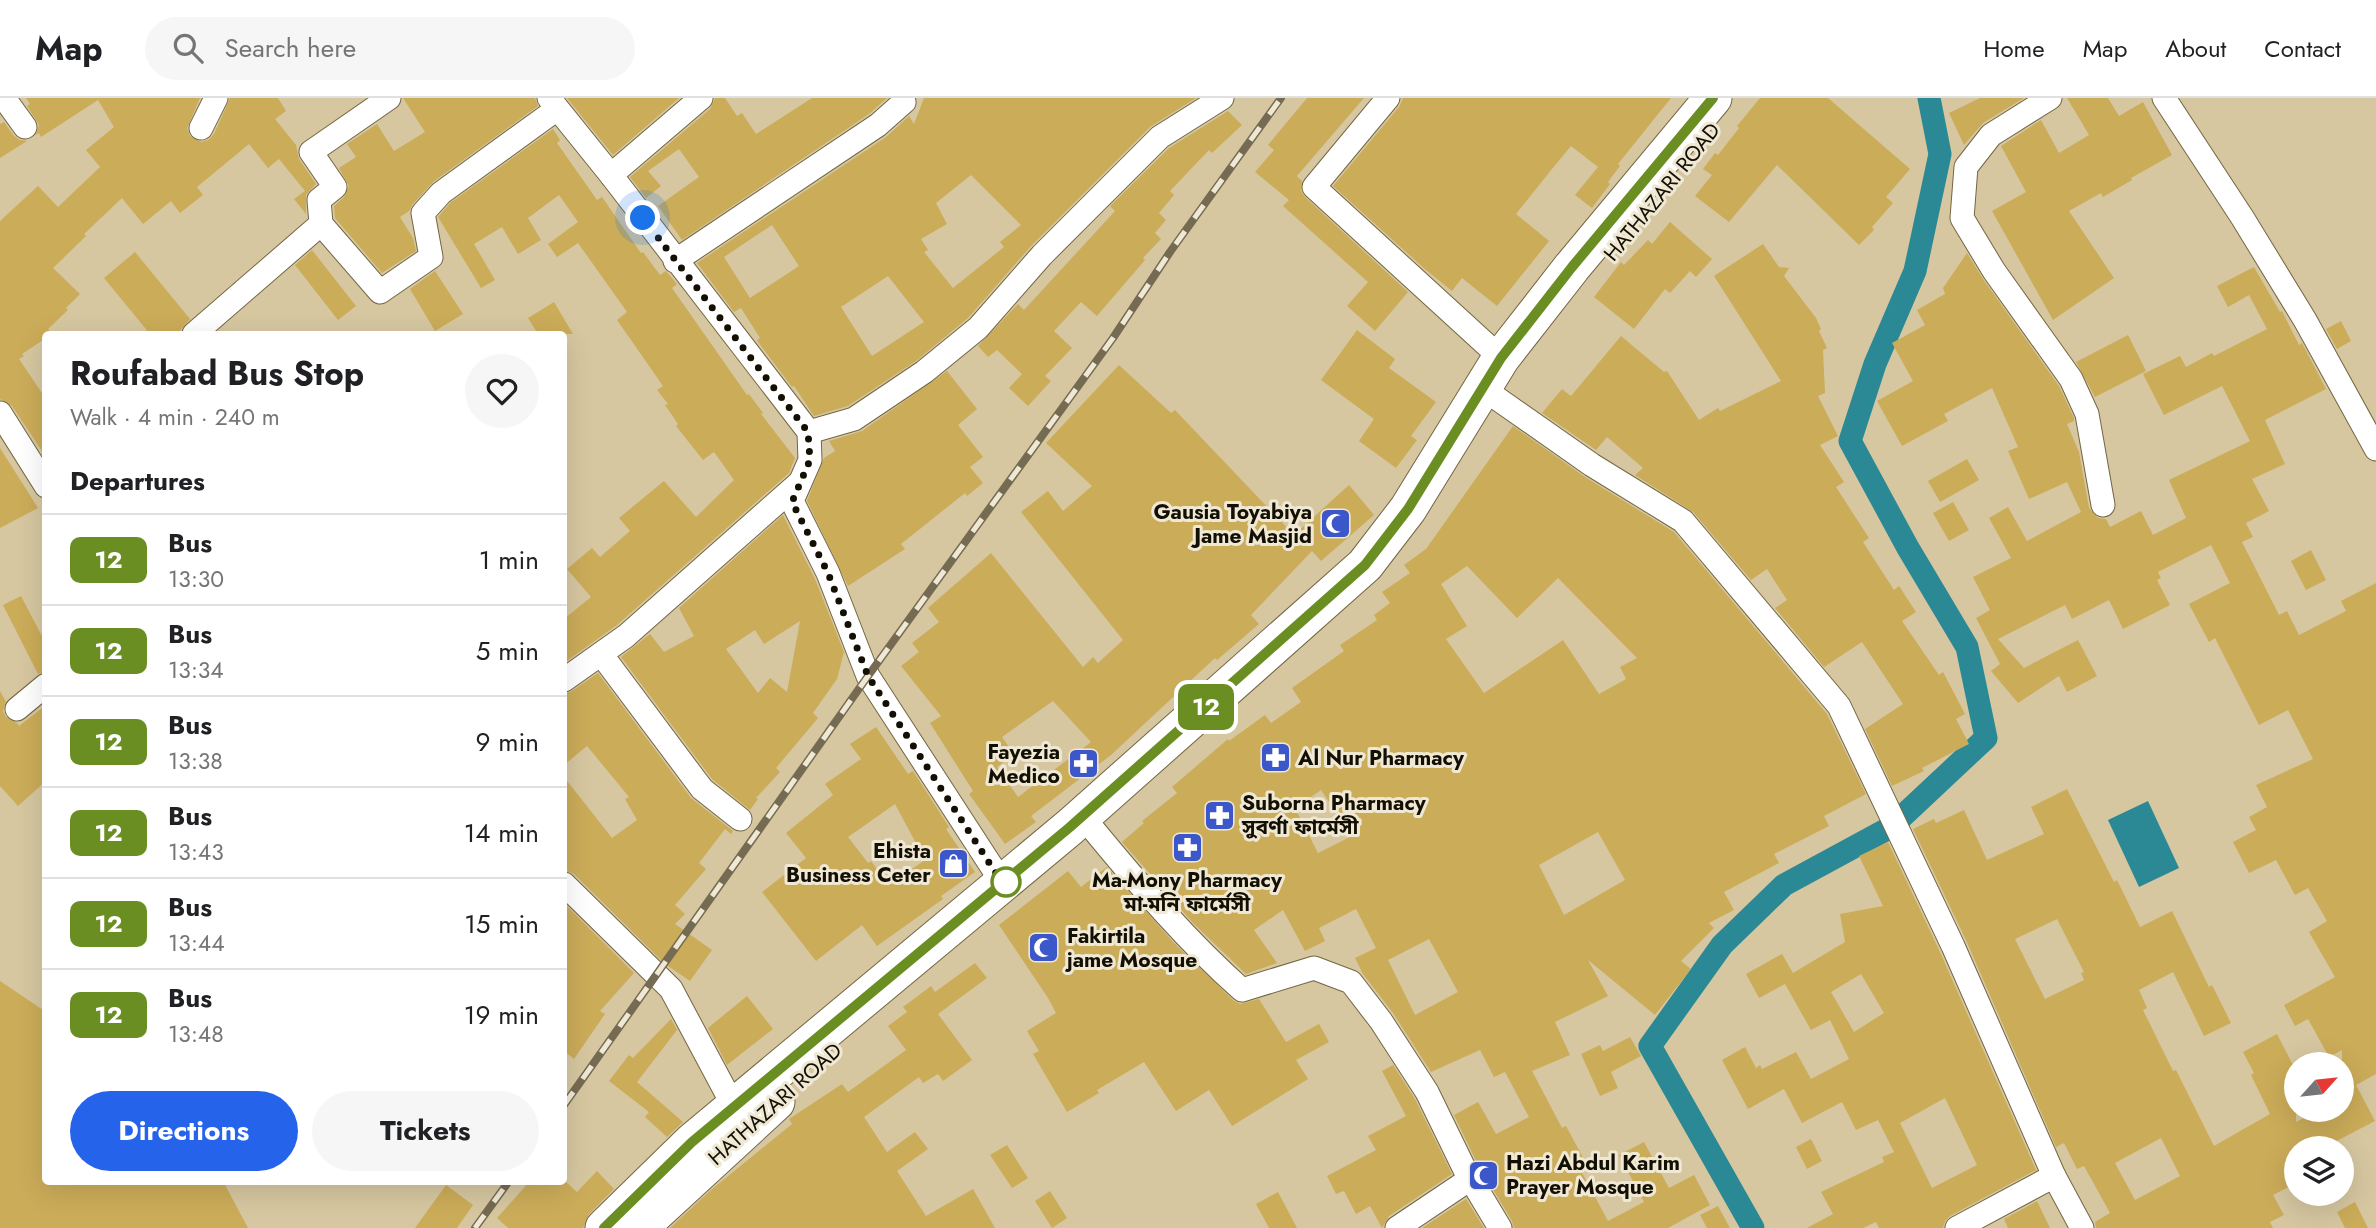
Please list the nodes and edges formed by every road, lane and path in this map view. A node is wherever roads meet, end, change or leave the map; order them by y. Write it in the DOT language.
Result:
graph roads {
  1 [pos="4,98"];
  2 [pos="216,98"];
  3 [pos="389,98"];
  4 [pos="701,98"];
  5 [pos="903,98"];
  6 [pos="1222,98"];
  7 [pos="1388,98"];
  8 [pos="1713,98"];
  9 [pos="1740,98"];
  10 [pos="2050,98"];
  11 [pos="2164,98"];
  12 [pos="553,103"];
  13 [pos="25,127"];
  14 [pos="201,128"];
  15 [pos="611,175"];
  16 [pos="321,224"];
  17 [pos="675,261"];
  18 [pos="197,331"];
  19 [pos="1501,358"];
  20 [pos="1495,397"];
  21 [pos="0,413"];
  22 [pos="808,432"];
  23 [pos="2376,449"];
  24 [pos="42,473"];
  25 [pos="800,482"];
  26 [pos="2103,505"];
  27 [pos="601,654"];
  28 [pos="567,678"];
  29 [pos="42,688"];
  30 [pos="18,709"];
  31 [pos="740,819"];
  32 [pos="1093,829"];
  33 [pos="1003,884"];
  34 [pos="567,887"];
  35 [pos="734,1107"];
  36 [pos="2054,1176"];
  37 [pos="1470,1179"];
  38 [pos="604,1228"];
  39 [pos="639,1228"];
  40 [pos="1397,1228"];
  41 [pos="1500,1228"];
  42 [pos="1957,1228"];
  43 [pos="2082,1228"];
  1 -- 13 [label="street"];
  2 -- 14 [label="street"];
  3 -- 16 [label="street"];
  4 -- 15 [label="street"];
  5 -- 17 [label="street"];
  6 -- 22 [label="street"];
  7 -- 19 [label="street"];
  8 -- 19 [label="highway, HATHAZARI ROAD"];
  9 -- 20 [label="highway, HATHAZARI ROAD"];
  10 -- 26 [label="street"];
  11 -- 23 [label="street"];
  12 -- 15 [label="street"];
  12 -- 16 [label="street"];
  15 -- 17 [label="street"];
  16 -- 18 [label="street"];
  17 -- 22 [label="street"];
  19 -- 33 [label="highway, HATHAZARI ROAD"];
  20 -- 32 [label="highway, HATHAZARI ROAD"];
  20 -- 36 [label="street"];
  21 -- 24 [label="street"];
  22 -- 25 [label="street"];
  25 -- 27 [label="street"];
  25 -- 33 [label="street"];
  27 -- 28 [label="street"];
  27 -- 31 [label="street"];
  29 -- 30 [label="street"];
  32 -- 37 [label="street"];
  32 -- 39 [label="highway, HATHAZARI ROAD"];
  33 -- 35 [label="highway, HATHAZARI ROAD"];
  34 -- 35 [label="street"];
  35 -- 38 [label="highway, HATHAZARI ROAD"];
  36 -- 42 [label="street"];
  36 -- 43 [label="street"];
  37 -- 40 [label="street"];
  37 -- 41 [label="street"];
}
